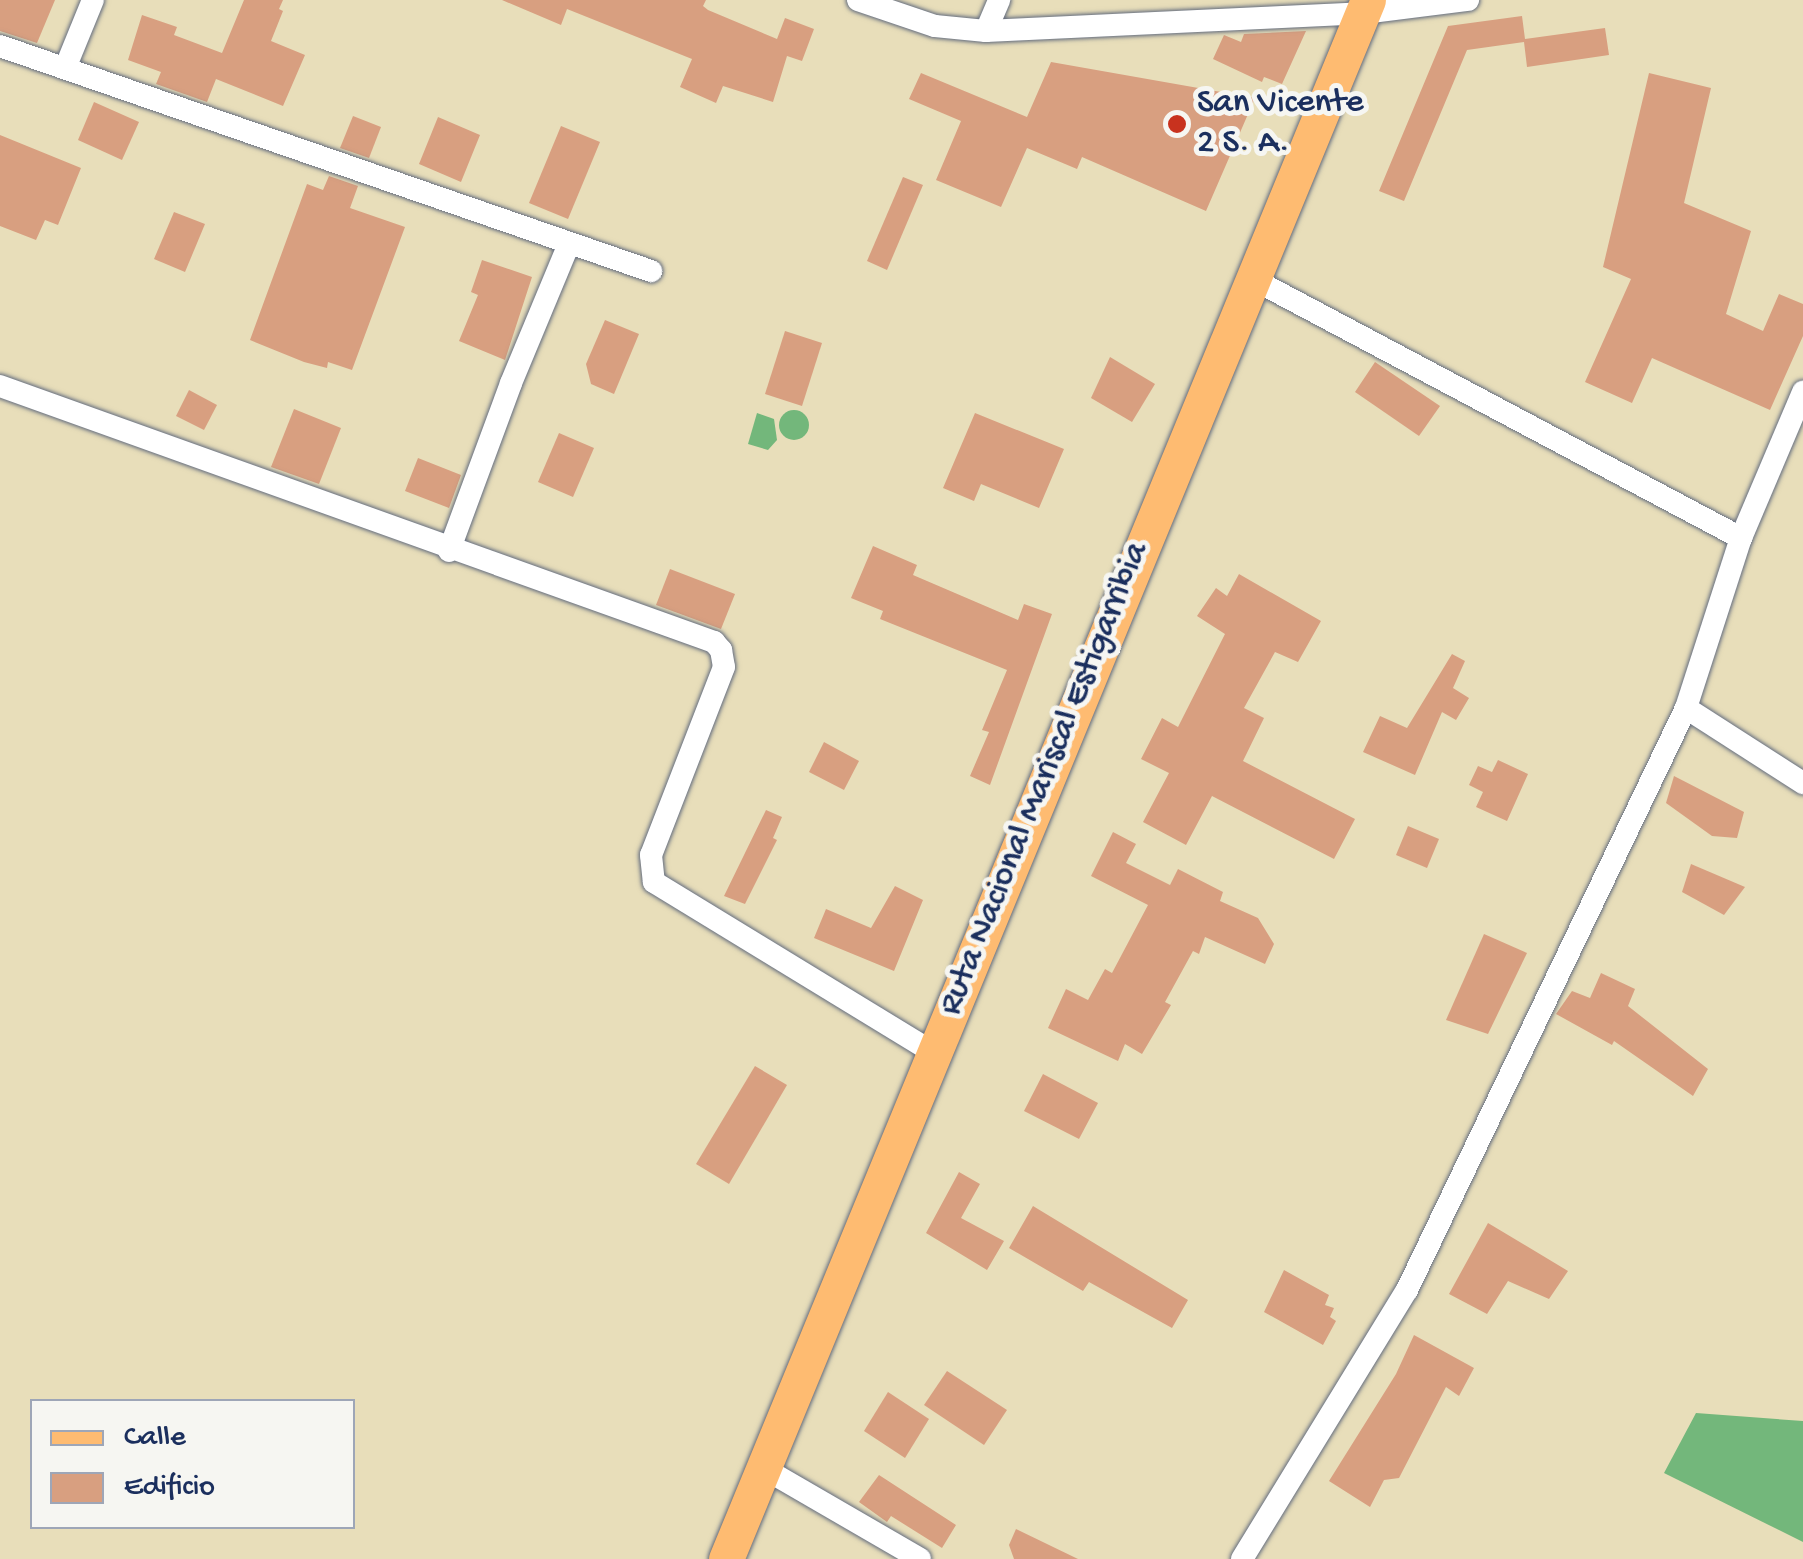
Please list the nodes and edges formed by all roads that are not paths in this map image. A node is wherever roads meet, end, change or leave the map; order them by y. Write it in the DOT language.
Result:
graph roads {
  1 [pos="93,0"];
  2 [pos="858,0"];
  3 [pos="998,0"];
  4 [pos="1468,0"];
  5 [pos="1365,6"];
  6 [pos="986,31"];
  7 [pos="0,46"];
  8 [pos="66,66"];
  9 [pos="569,244"];
  10 [pos="651,271"];
  11 [pos="1251,278"];
  12 [pos="0,386"];
  13 [pos="1803,392"];
  14 [pos="1741,538"];
  15 [pos="449,551"];
  16 [pos="1686,708"];
  17 [pos="1803,783"];
  18 [pos="932,1052"];
  19 [pos="764,1470"];
  20 [pos="726,1559"];
  21 [pos="920,1559"];
  22 [pos="1242,1559"];
  1 -- 8 [label="street"];
  2 -- 6 [label="street"];
  3 -- 6 [label="street"];
  4 -- 5 [label="street"];
  5 -- 6 [label="street"];
  5 -- 11 [label="main road, Ruta Nacional Mariscal Estigarribia"];
  7 -- 8 [label="street"];
  8 -- 9 [label="street"];
  9 -- 10 [label="street"];
  9 -- 15 [label="street"];
  11 -- 14 [label="street"];
  11 -- 18 [label="main road, Ruta Nacional Mariscal Estigarribia"];
  12 -- 15 [label="street"];
  13 -- 14 [label="street"];
  14 -- 16 [label="street"];
  15 -- 18 [label="street"];
  16 -- 17 [label="street"];
  16 -- 22 [label="street"];
  18 -- 19 [label="main road, Ruta Nacional Mariscal Estigarribia"];
  19 -- 20 [label="main road, Ruta Nacional Mariscal Estigarribia"];
  19 -- 21 [label="street"];
}
